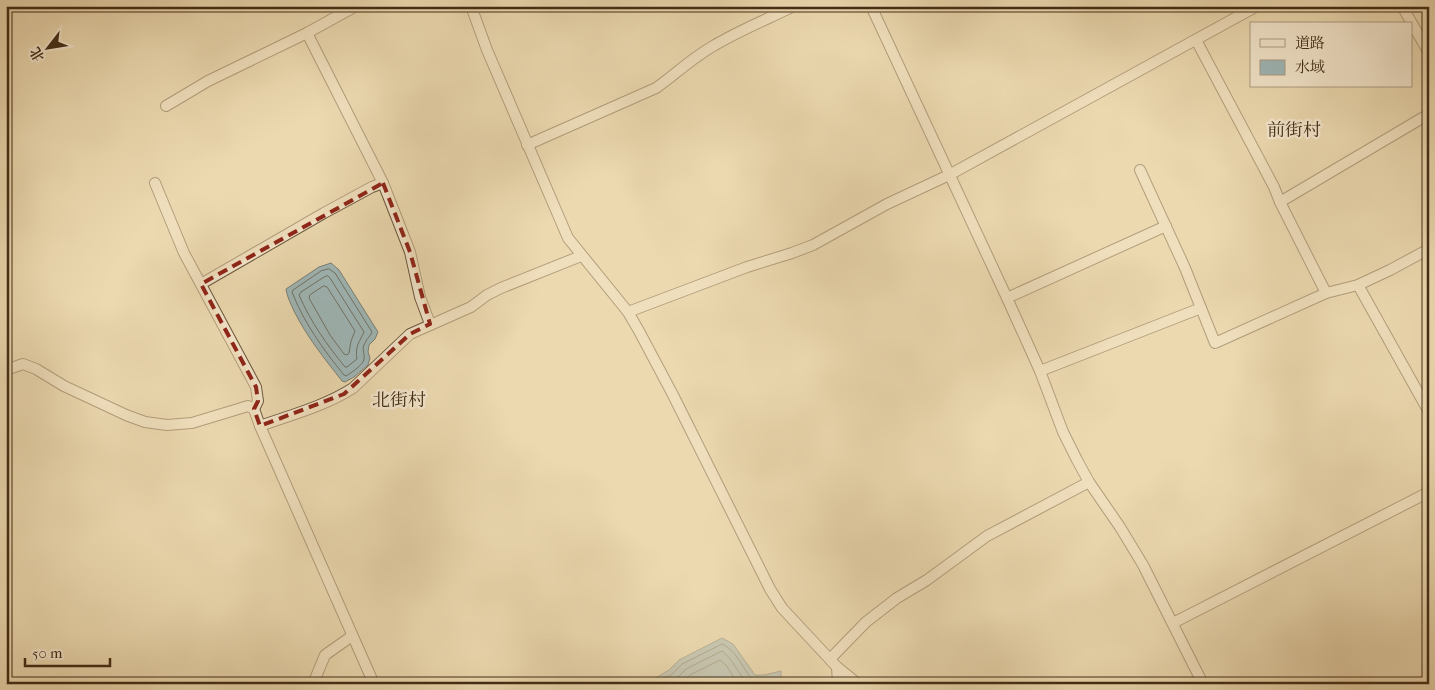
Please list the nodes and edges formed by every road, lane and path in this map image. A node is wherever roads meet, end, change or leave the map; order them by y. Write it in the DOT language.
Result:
graph roads {
  1 [pos="356,6"];
  2 [pos="471,6"];
  3 [pos="794,6"];
  4 [pos="870,6"];
  5 [pos="1258,6"];
  6 [pos="1402,6"];
  7 [pos="1411,22"];
  8 [pos="1412,23"];
  9 [pos="307,32"];
  10 [pos="1196,40"];
  11 [pos="1429,53"];
  12 [pos="166,106"];
  13 [pos="1429,114"];
  14 [pos="527,145"];
  15 [pos="1140,170"];
  16 [pos="949,175"];
  17 [pos="155,183"];
  18 [pos="383,183"];
  19 [pos="1280,202"];
  20 [pos="1166,226"];
  21 [pos="1429,249"];
  22 [pos="582,256"];
  23 [pos="201,284"];
  24 [pos="1358,285"];
  25 [pos="1326,293"];
  26 [pos="1007,298"];
  27 [pos="1201,308"];
  28 [pos="628,312"];
  29 [pos="430,324"];
  30 [pos="6,370"];
  31 [pos="1040,371"];
  32 [pos="254,410"];
  33 [pos="1429,412"];
  34 [pos="260,426"];
  35 [pos="1089,482"];
  36 [pos="1429,492"];
  37 [pos="1173,623"];
  38 [pos="352,636"];
  39 [pos="834,663"];
  40 [pos="838,682"];
  41 [pos="313,684"];
  42 [pos="374,684"];
  43 [pos="828,684"];
  44 [pos="858,684"];
  45 [pos="1203,684"];
  1 -- 9 [label="street"];
  2 -- 14 [label="street"];
  3 -- 14 [label="street"];
  4 -- 16 [label="street"];
  5 -- 10 [label="street"];
  6 -- 7 [label="street"];
  8 -- 11 [label="street"];
  9 -- 12 [label="street"];
  9 -- 18 [label="street"];
  10 -- 16 [label="street"];
  10 -- 19 [label="street"];
  13 -- 19 [label="street"];
  14 -- 22 [label="street"];
  15 -- 20 [label="street"];
  16 -- 26 [label="street"];
  16 -- 28 [label="street"];
  17 -- 23 [label="street"];
  18 -- 23 [label="street"];
  18 -- 29 [label="street"];
  19 -- 25 [label="street"];
  20 -- 26 [label="street"];
  20 -- 27 [label="street"];
  21 -- 24 [label="street"];
  22 -- 28 [label="street"];
  22 -- 29 [label="street"];
  23 -- 32 [label="street"];
  24 -- 25 [label="street"];
  24 -- 33 [label="street"];
  25 -- 27 [label="street"];
  26 -- 31 [label="street"];
  27 -- 31 [label="street"];
  28 -- 39 [label="street"];
  29 -- 34 [label="street"];
  30 -- 32 [label="street"];
  31 -- 35 [label="street"];
  32 -- 34 [label="street"];
  34 -- 38 [label="street"];
  35 -- 37 [label="street"];
  35 -- 39 [label="street"];
  36 -- 37 [label="street"];
  37 -- 45 [label="street"];
  38 -- 41 [label="street"];
  38 -- 42 [label="street"];
  39 -- 40 [label="street"];
  39 -- 44 [label="street"];
  40 -- 43 [label="street"];
}
